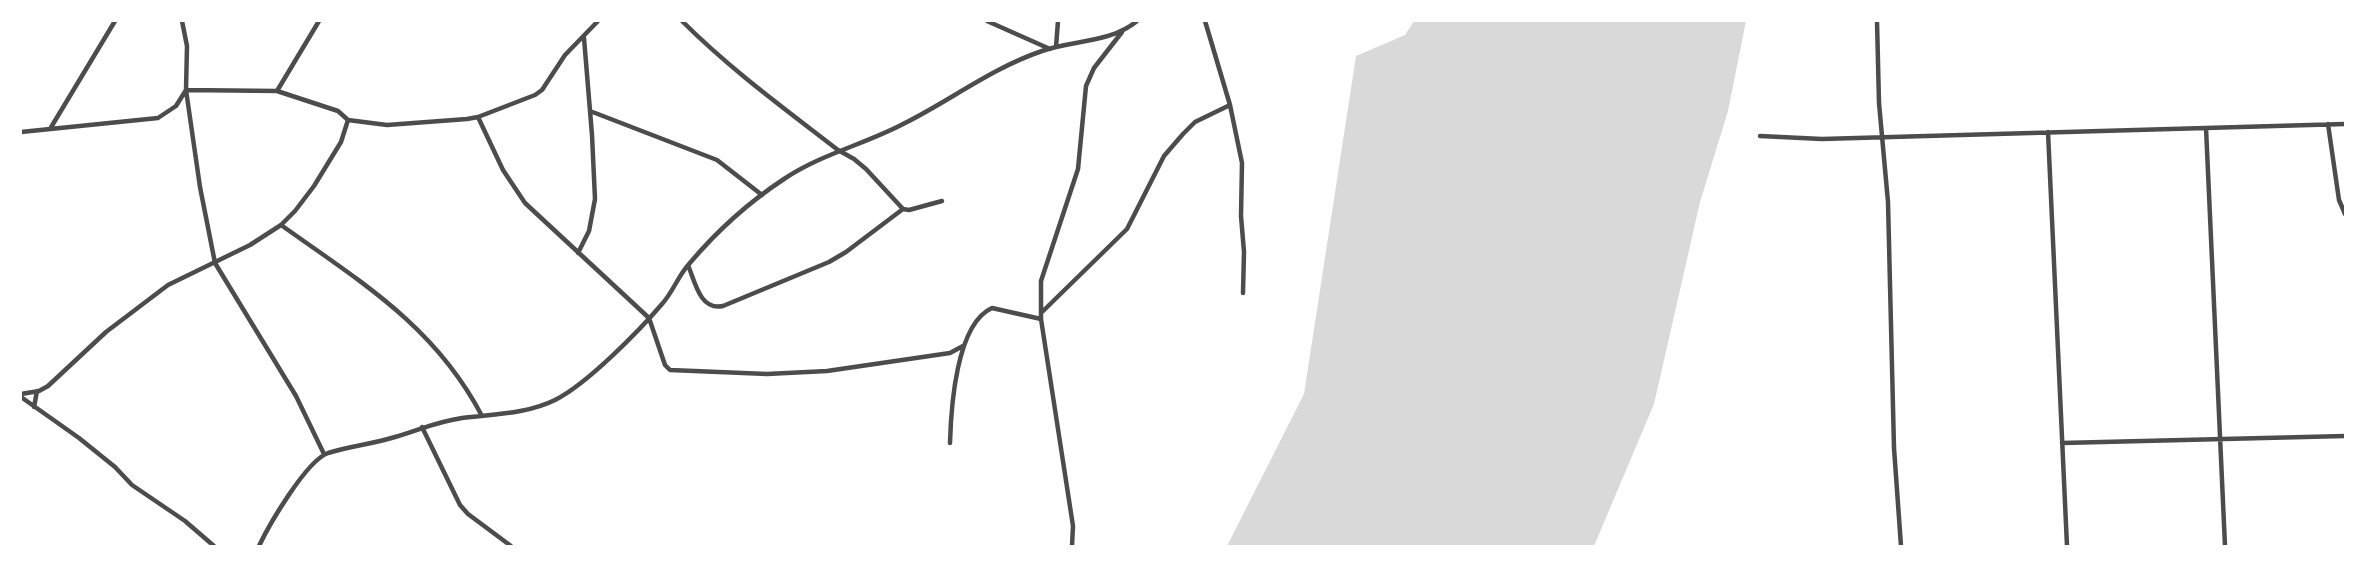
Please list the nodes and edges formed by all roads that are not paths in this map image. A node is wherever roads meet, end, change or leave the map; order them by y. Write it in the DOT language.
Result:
graph roads {
  1 [pos="115,21"];
  2 [pos="182,21"];
  3 [pos="319,21"];
  4 [pos="598,21"];
  5 [pos="682,21"];
  6 [pos="987,21"];
  7 [pos="1058,21"];
  8 [pos="1137,21"];
  9 [pos="1205,21"];
  10 [pos="1877,21"];
  11 [pos="1122,32"];
  12 [pos="584,38"];
  13 [pos="1056,47"];
  14 [pos="1050,49"];
  15 [pos="186,90"];
  16 [pos="277,92"];
  17 [pos="1230,105"];
  18 [pos="590,111"];
  19 [pos="478,117"];
  20 [pos="348,120"];
  21 [pos="2328,124"];
  22 [pos="2345,124"];
  23 [pos="2206,128"];
  24 [pos="50,129"];
  25 [pos="21,132"];
  26 [pos="2048,132"];
  27 [pos="1760,135"];
  28 [pos="1882,137"];
  29 [pos="838,150"];
  30 [pos="762,195"];
  31 [pos="942,201"];
  32 [pos="903,209"];
  33 [pos="2345,214"];
  34 [pos="281,225"];
  35 [pos="578,252"];
  36 [pos="215,263"];
  37 [pos="688,265"];
  38 [pos="1243,293"];
  39 [pos="1041,316"];
  40 [pos="649,318"];
  41 [pos="963,346"];
  42 [pos="37,391"];
  43 [pos="21,395"];
  44 [pos="34,406"];
  45 [pos="482,416"];
  46 [pos="422,427"];
  47 [pos="2345,436"];
  48 [pos="2222,438"];
  49 [pos="950,443"];
  50 [pos="2062,443"];
  51 [pos="324,454"];
  52 [pos="214,546"];
  53 [pos="259,546"];
  54 [pos="511,546"];
  55 [pos="1071,546"];
  56 [pos="1900,546"];
  57 [pos="2067,546"];
  58 [pos="2225,546"];
  1 -- 24 [label="street"];
  2 -- 15 [label="street"];
  3 -- 16 [label="street"];
  4 -- 12 [label="street"];
  5 -- 29 [label="street"];
  6 -- 14 [label="street"];
  7 -- 13 [label="street"];
  8 -- 11 [label="street"];
  9 -- 17 [label="street"];
  10 -- 28 [label="street"];
  11 -- 13 [label="street"];
  11 -- 39 [label="street"];
  12 -- 18 [label="street"];
  12 -- 19 [label="street"];
  13 -- 14 [label="street"];
  14 -- 29 [label="street"];
  15 -- 16 [label="street"];
  15 -- 24 [label="street"];
  15 -- 36 [label="street"];
  16 -- 20 [label="street"];
  17 -- 38 [label="street"];
  17 -- 39 [label="street"];
  18 -- 30 [label="street"];
  18 -- 35 [label="street"];
  19 -- 20 [label="street"];
  19 -- 35 [label="street"];
  20 -- 34 [label="street"];
  21 -- 22 [label="street"];
  21 -- 23 [label="street"];
  21 -- 33 [label="street"];
  23 -- 26 [label="street"];
  23 -- 48 [label="street"];
  24 -- 25 [label="street"];
  26 -- 28 [label="street"];
  26 -- 50 [label="street"];
  27 -- 28 [label="street"];
  28 -- 56 [label="street"];
  29 -- 30 [label="street"];
  29 -- 32 [label="street"];
  30 -- 37 [label="street"];
  31 -- 32 [label="street"];
  32 -- 37 [label="street"];
  34 -- 36 [label="street"];
  34 -- 45 [label="street"];
  35 -- 40 [label="street"];
  36 -- 42 [label="street"];
  36 -- 51 [label="street"];
  37 -- 40 [label="street"];
  39 -- 41 [label="street"];
  39 -- 55 [label="street"];
  40 -- 41 [label="street"];
  40 -- 45 [label="street"];
  41 -- 49 [label="street"];
  42 -- 43 [label="street"];
  42 -- 44 [label="street"];
  43 -- 44 [label="street"];
  44 -- 52 [label="street"];
  45 -- 46 [label="street"];
  46 -- 51 [label="street"];
  46 -- 54 [label="street"];
  47 -- 48 [label="street"];
  48 -- 50 [label="street"];
  48 -- 58 [label="street"];
  50 -- 57 [label="street"];
  51 -- 53 [label="street"];
}
